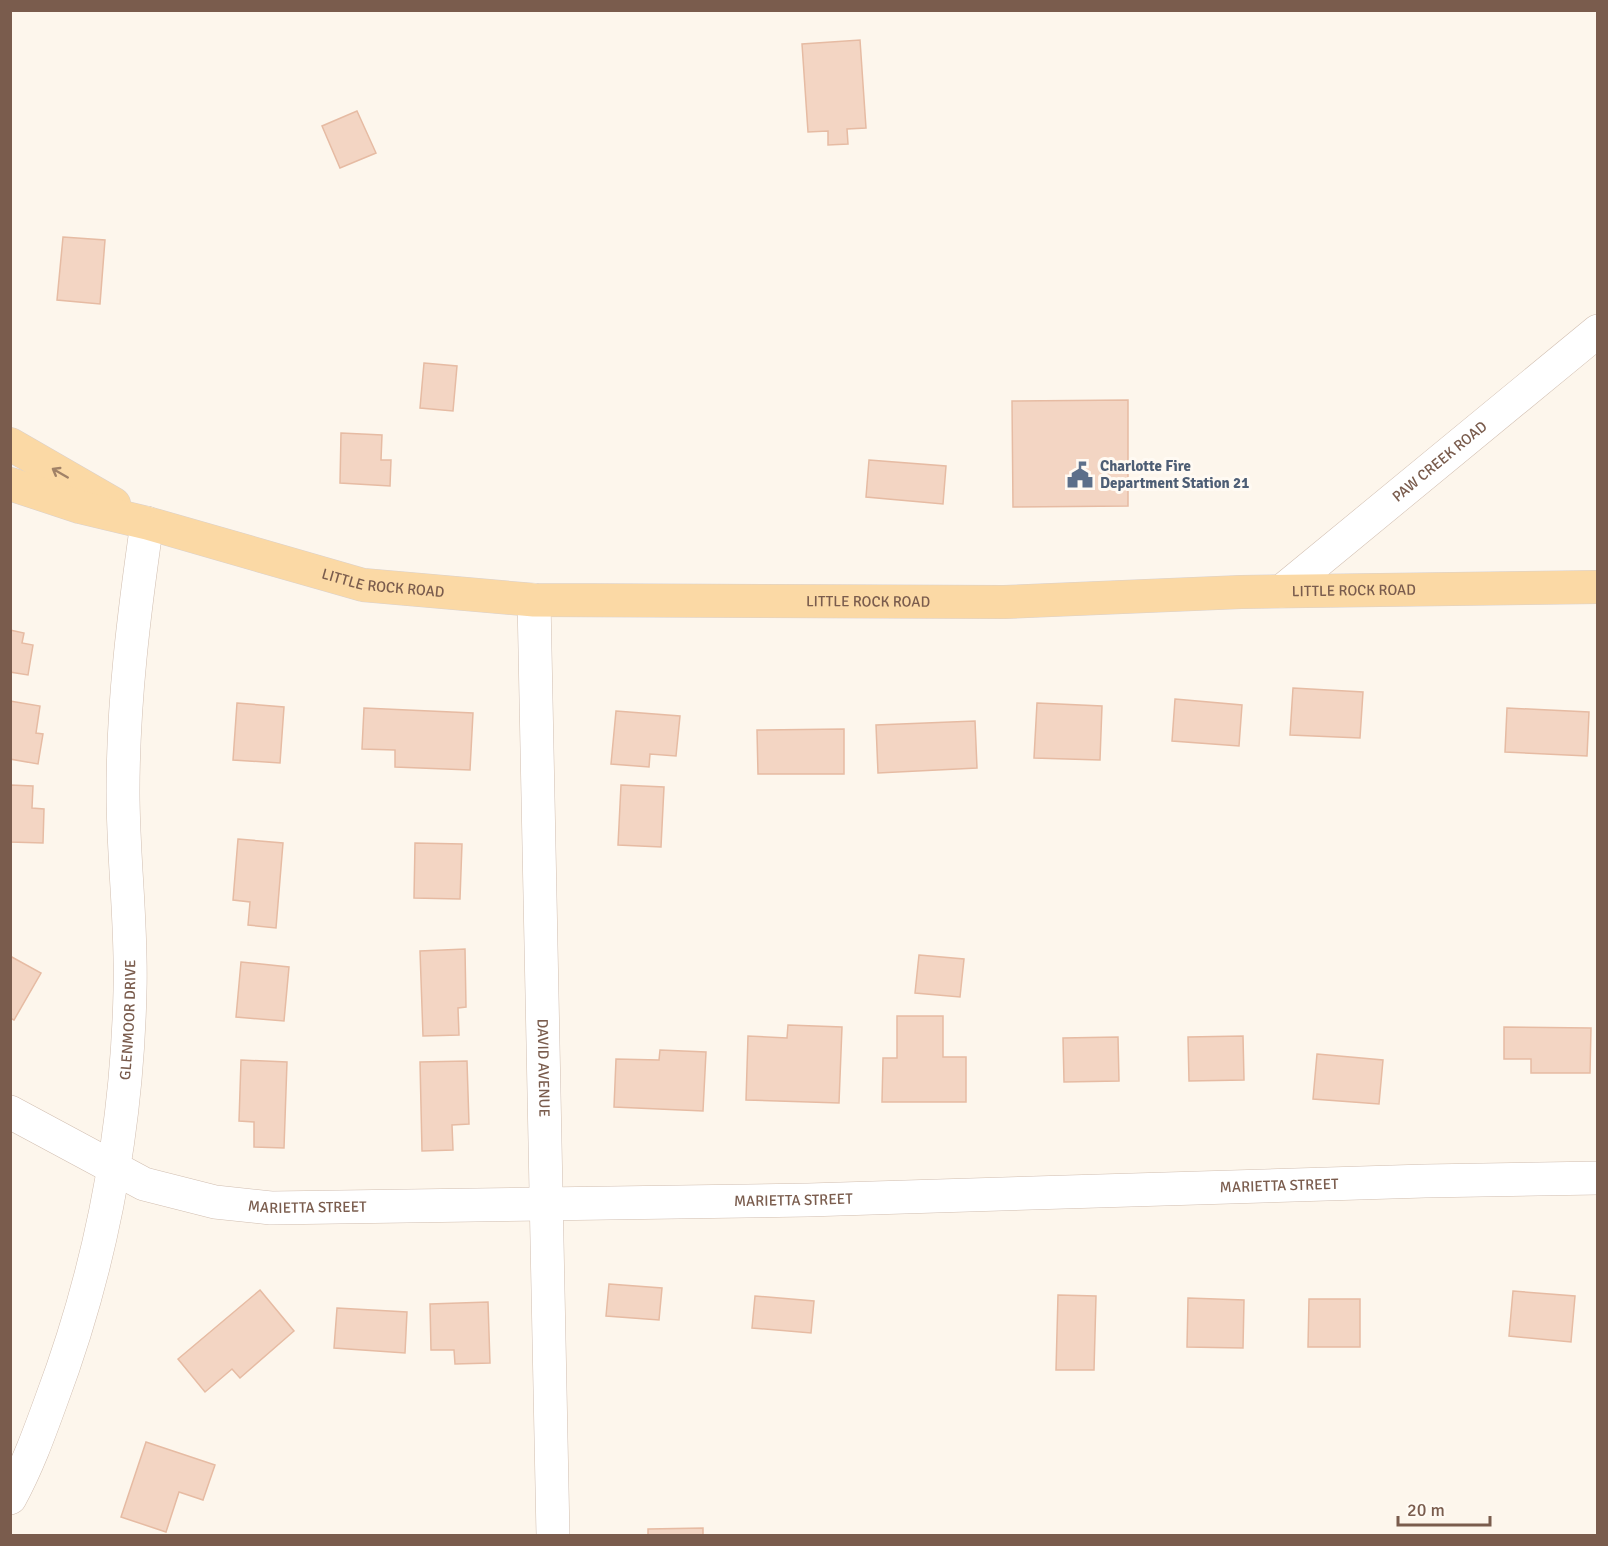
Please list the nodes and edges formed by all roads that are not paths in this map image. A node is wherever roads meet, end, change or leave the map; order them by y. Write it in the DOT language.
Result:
graph roads {
  1 [pos="1598,331"];
  2 [pos="10,444"];
  3 [pos="10,484"];
  4 [pos="147,523"];
  5 [pos="1598,587"];
  6 [pos="1282,591"];
  7 [pos="534,600"];
  8 [pos="10,1112"];
  9 [pos="113,1169"];
  10 [pos="1598,1178"];
  11 [pos="545,1203"];
  12 [pos="10,1498"];
  13 [pos="553,1536"];
  1 -- 6 [label="street, PAW CREEK ROAD"];
  4 -- 2 [label="main road, LITTLE ROCK ROAD, one-way"];
  3 -- 4 [label="main road, LITTLE ROCK ROAD"];
  4 -- 7 [label="main road, LITTLE ROCK ROAD"];
  4 -- 9 [label="street, GLENMOOR DRIVE"];
  5 -- 6 [label="main road, LITTLE ROCK ROAD"];
  6 -- 7 [label="main road, LITTLE ROCK ROAD"];
  7 -- 11 [label="street, DAVID AVENUE"];
  8 -- 9 [label="street, MARIETTA STREET"];
  9 -- 11 [label="street, MARIETTA STREET"];
  9 -- 12 [label="street, GLENMOOR DRIVE"];
  10 -- 11 [label="street, MARIETTA STREET"];
  11 -- 13 [label="street, DAVID AVENUE"];
}
